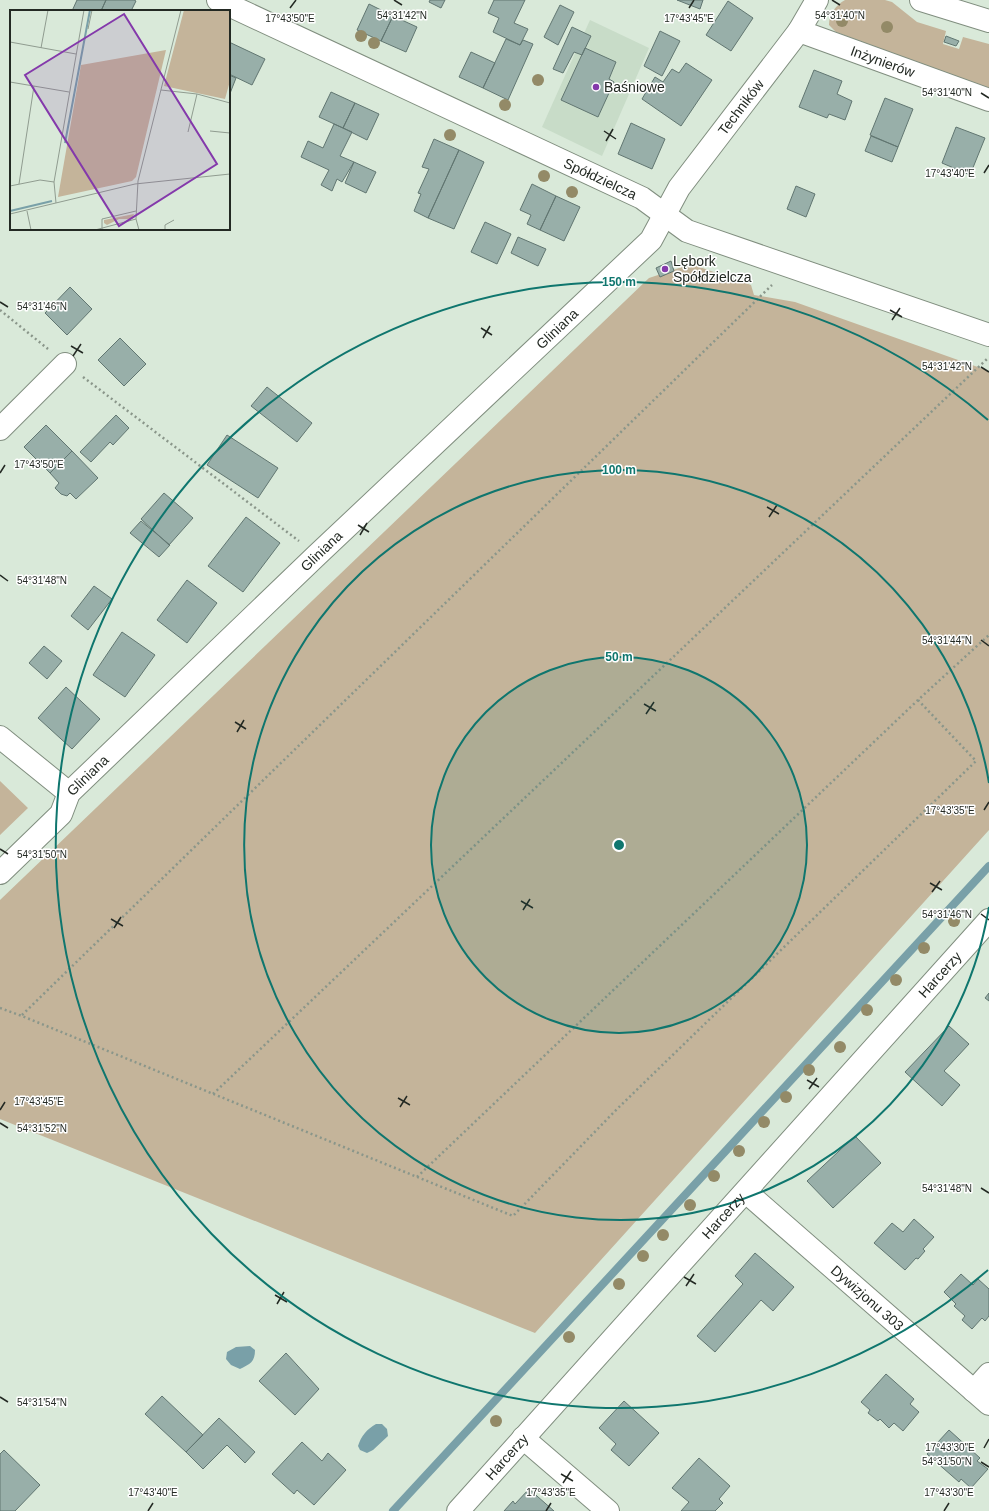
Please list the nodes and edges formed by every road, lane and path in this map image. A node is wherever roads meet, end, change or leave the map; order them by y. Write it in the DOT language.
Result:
graph roads {
  1 [pos="218,0"];
  2 [pos="817,0"];
  3 [pos="921,0"];
  4 [pos="989,21"];
  5 [pos="799,31"];
  6 [pos="989,100"];
  7 [pos="664,215"];
  8 [pos="791,267"];
  9 [pos="0,310"];
  10 [pos="989,335"];
  11 [pos="989,357"];
  12 [pos="65,364"];
  13 [pos="0,429"];
  14 [pos="317,554"];
  15 [pos="989,634"];
  16 [pos="918,700"];
  17 [pos="0,737"];
  18 [pos="69,793"];
  19 [pos="0,873"];
  20 [pos="989,920"];
  21 [pos="0,1008"];
  22 [pos="22,1016"];
  23 [pos="213,1094"];
  24 [pos="416,1177"];
  25 [pos="746,1192"];
  26 [pos="989,1374"];
  27 [pos="982,1397"];
  28 [pos="524,1438"];
  29 [pos="458,1511"];
  30 [pos="608,1511"];
  1 -- 7 [label="street, Spółdzielcza"];
  2 -- 5 [label="street, Techników"];
  3 -- 4 [label="street"];
  5 -- 6 [label="street, Inżynierów"];
  5 -- 7 [label="street, Techników"];
  7 -- 8 [label="street, Spółdzielcza"];
  7 -- 14 [label="street, Gliniana"];
  8 -- 10 [label="street, Spółdzielcza"];
  8 -- 22 [label="path"];
  9 -- 12 [label="path"];
  11 -- 23 [label="path"];
  12 -- 13 [label="street"];
  12 -- 14 [label="path"];
  14 -- 18 [label="street, Gliniana"];
  15 -- 16 [label="path"];
  16 -- 24 [label="path"];
  16 -- 24 [label="path"];
  17 -- 18 [label="street"];
  18 -- 19 [label="street, Gliniana"];
  20 -- 25 [label="street, Harcerzy"];
  21 -- 22 [label="path"];
  22 -- 23 [label="path"];
  23 -- 24 [label="path"];
  25 -- 27 [label="street, Dywizjonu 303"];
  25 -- 28 [label="street, Harcerzy"];
  26 -- 27 [label="street"];
  28 -- 29 [label="street, Harcerzy"];
  28 -- 30 [label="street"];
}
